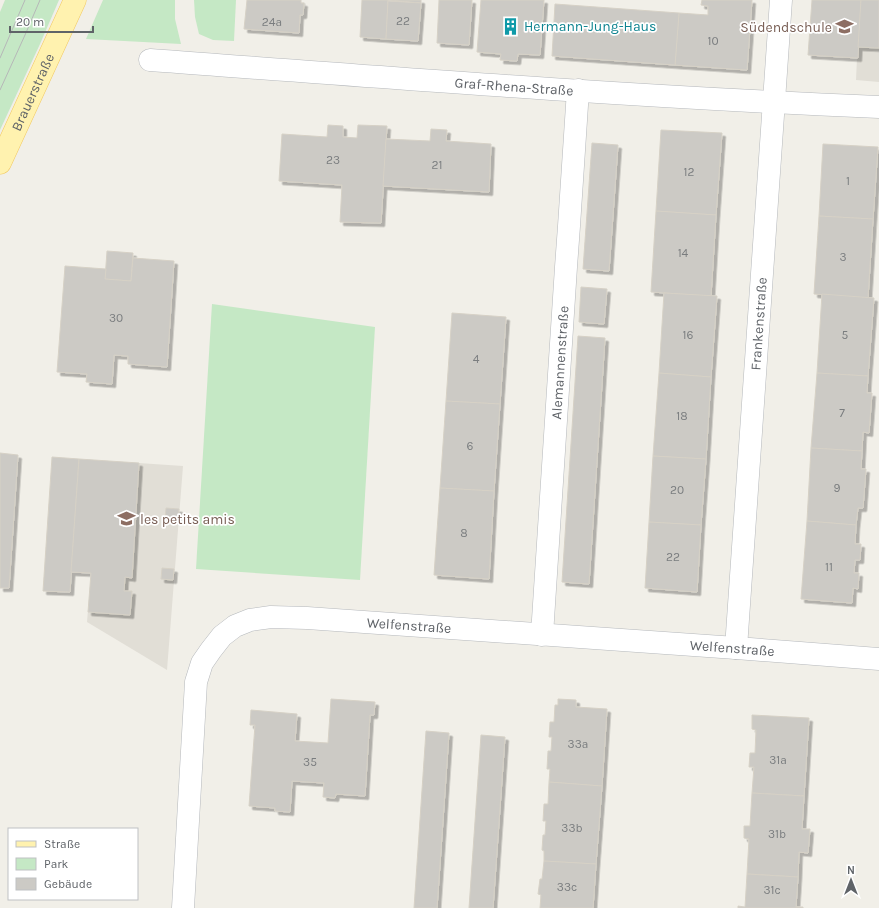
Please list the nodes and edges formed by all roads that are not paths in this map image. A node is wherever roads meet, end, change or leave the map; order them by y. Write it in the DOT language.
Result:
graph roads {
  1 [pos="75,0"];
  2 [pos="781,0"];
  3 [pos="150,60"];
  4 [pos="578,90"];
  5 [pos="774,103"];
  6 [pos="879,107"];
  7 [pos="0,163"];
  8 [pos="542,635"];
  9 [pos="736,648"];
  10 [pos="879,660"];
  11 [pos="183,908"];
  1 -- 7 [label="main road, Brauerstraße"];
  2 -- 5 [label="street, Frankenstraße"];
  3 -- 4 [label="street, Graf-Rhena-Straße"];
  4 -- 5 [label="street, Graf-Rhena-Straße"];
  4 -- 8 [label="street, Alemannenstraße"];
  5 -- 6 [label="street, Graf-Rhena-Straße"];
  5 -- 9 [label="street, Frankenstraße"];
  8 -- 9 [label="street, Welfenstraße"];
  8 -- 11 [label="street, Welfenstraße"];
  9 -- 10 [label="street, Welfenstraße"];
}
